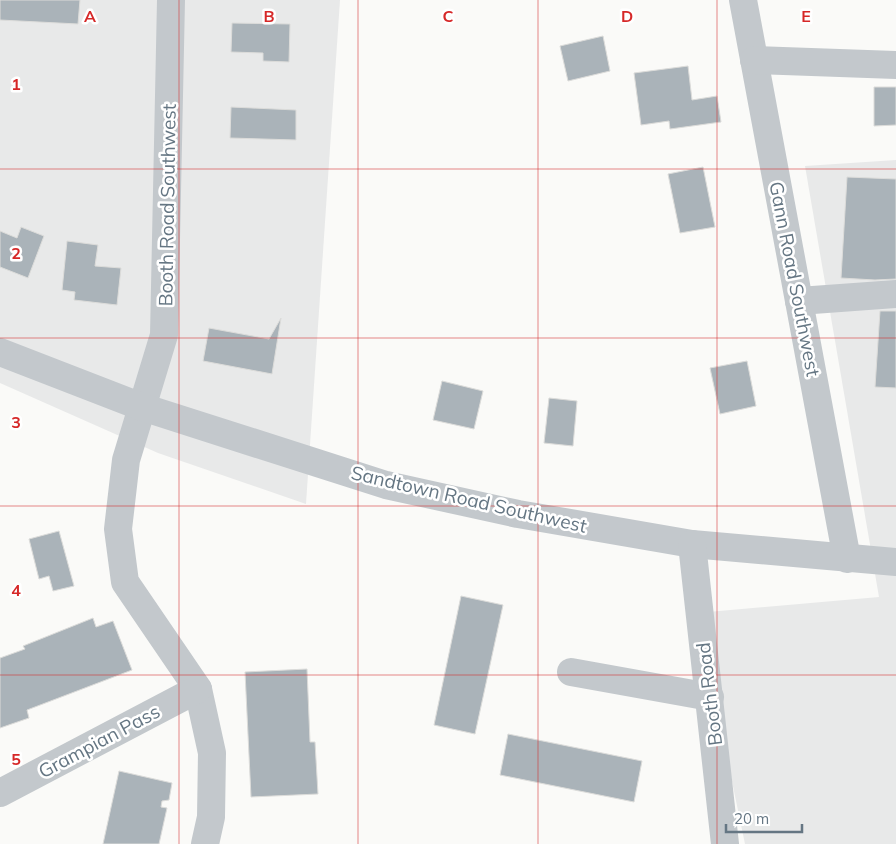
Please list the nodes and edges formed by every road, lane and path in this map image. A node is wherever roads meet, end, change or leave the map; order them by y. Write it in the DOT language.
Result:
graph roads {
  1 [pos="171,0"];
  2 [pos="743,0"];
  3 [pos="754,60"];
  4 [pos="896,65"];
  5 [pos="896,294"];
  6 [pos="799,301"];
  7 [pos="0,352"];
  8 [pos="142,407"];
  9 [pos="692,544"];
  10 [pos="848,559"];
  11 [pos="896,562"];
  12 [pos="571,672"];
  13 [pos="198,689"];
  14 [pos="710,697"];
  15 [pos="0,793"];
  16 [pos="205,844"];
  17 [pos="725,844"];
  1 -- 8 [label="street, Booth Road Southwest"];
  2 -- 3 [label="street, Gann Road Southwest"];
  3 -- 4 [label="street"];
  3 -- 6 [label="street, Gann Road Southwest"];
  5 -- 6 [label="street"];
  6 -- 10 [label="street, Gann Road Southwest"];
  7 -- 8 [label="street, Sandtown Road Southwest"];
  8 -- 9 [label="street, Sandtown Road Southwest"];
  8 -- 13 [label="street, Booth Road Southwest"];
  9 -- 10 [label="street, Sandtown Road Southwest"];
  9 -- 14 [label="street, Booth Road"];
  10 -- 11 [label="street, Sandtown Road Southwest"];
  12 -- 14 [label="street"];
  13 -- 15 [label="street, Grampian Pass"];
  13 -- 16 [label="street"];
  14 -- 17 [label="street, Booth Road"];
}
